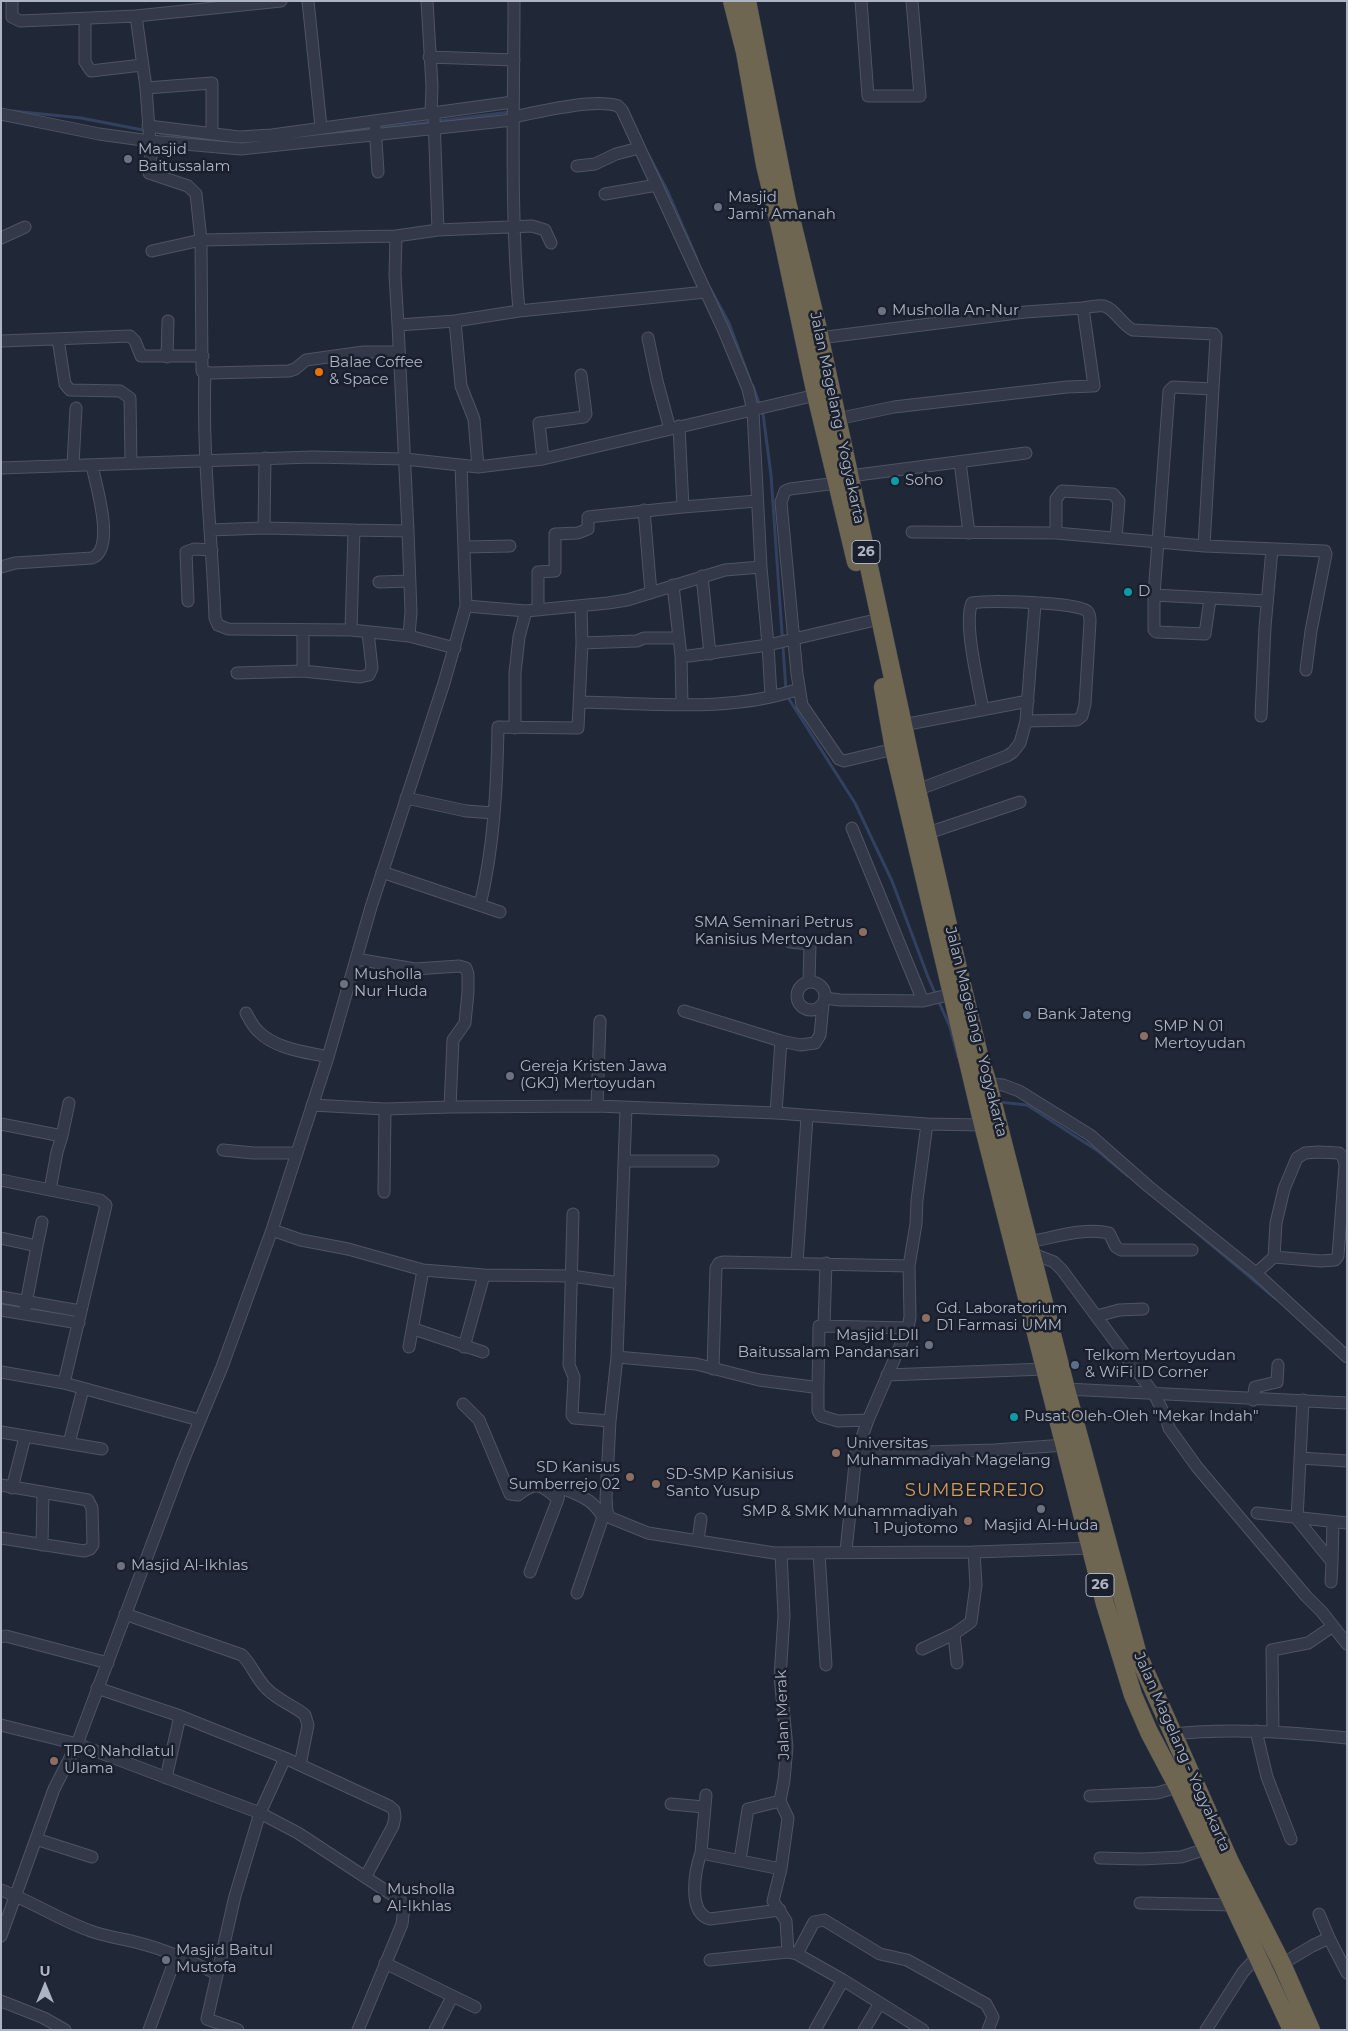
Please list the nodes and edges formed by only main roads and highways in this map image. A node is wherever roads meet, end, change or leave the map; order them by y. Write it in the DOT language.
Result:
graph roads {
  1 [pos="732,1"];
  2 [pos="748,1"];
  3 [pos="843,480"];
  4 [pos="950,961"];
  5 [pos="982,1087"];
  6 [pos="1087,1500"];
  7 [pos="1292,2030"];
  8 [pos="1311,2030"];
  1 -- 3 [label="highway, Jalan Magelang - Yogyakarta / 26"];
  2 -- 3 [label="highway, Jalan Magelang - Yogyakarta / 26"];
  3 -- 4 [label="highway, Jalan Magelang - Yogyakarta / 26"];
  3 -- 4 [label="highway, Jalan Magelang - Yogyakarta / 26"];
  4 -- 5 [label="highway, Jalan Magelang - Yogyakarta / 26"];
  4 -- 5 [label="highway, Jalan Magelang - Yogyakarta / 26"];
  5 -- 6 [label="highway, Jalan Magelang - Yogyakarta / 26"];
  5 -- 6 [label="highway, Jalan Magelang - Yogyakarta / 26"];
  6 -- 7 [label="highway, Jalan Magelang - Yogyakarta / 26"];
  6 -- 8 [label="highway, Jalan Magelang - Yogyakarta / 26"];
}
